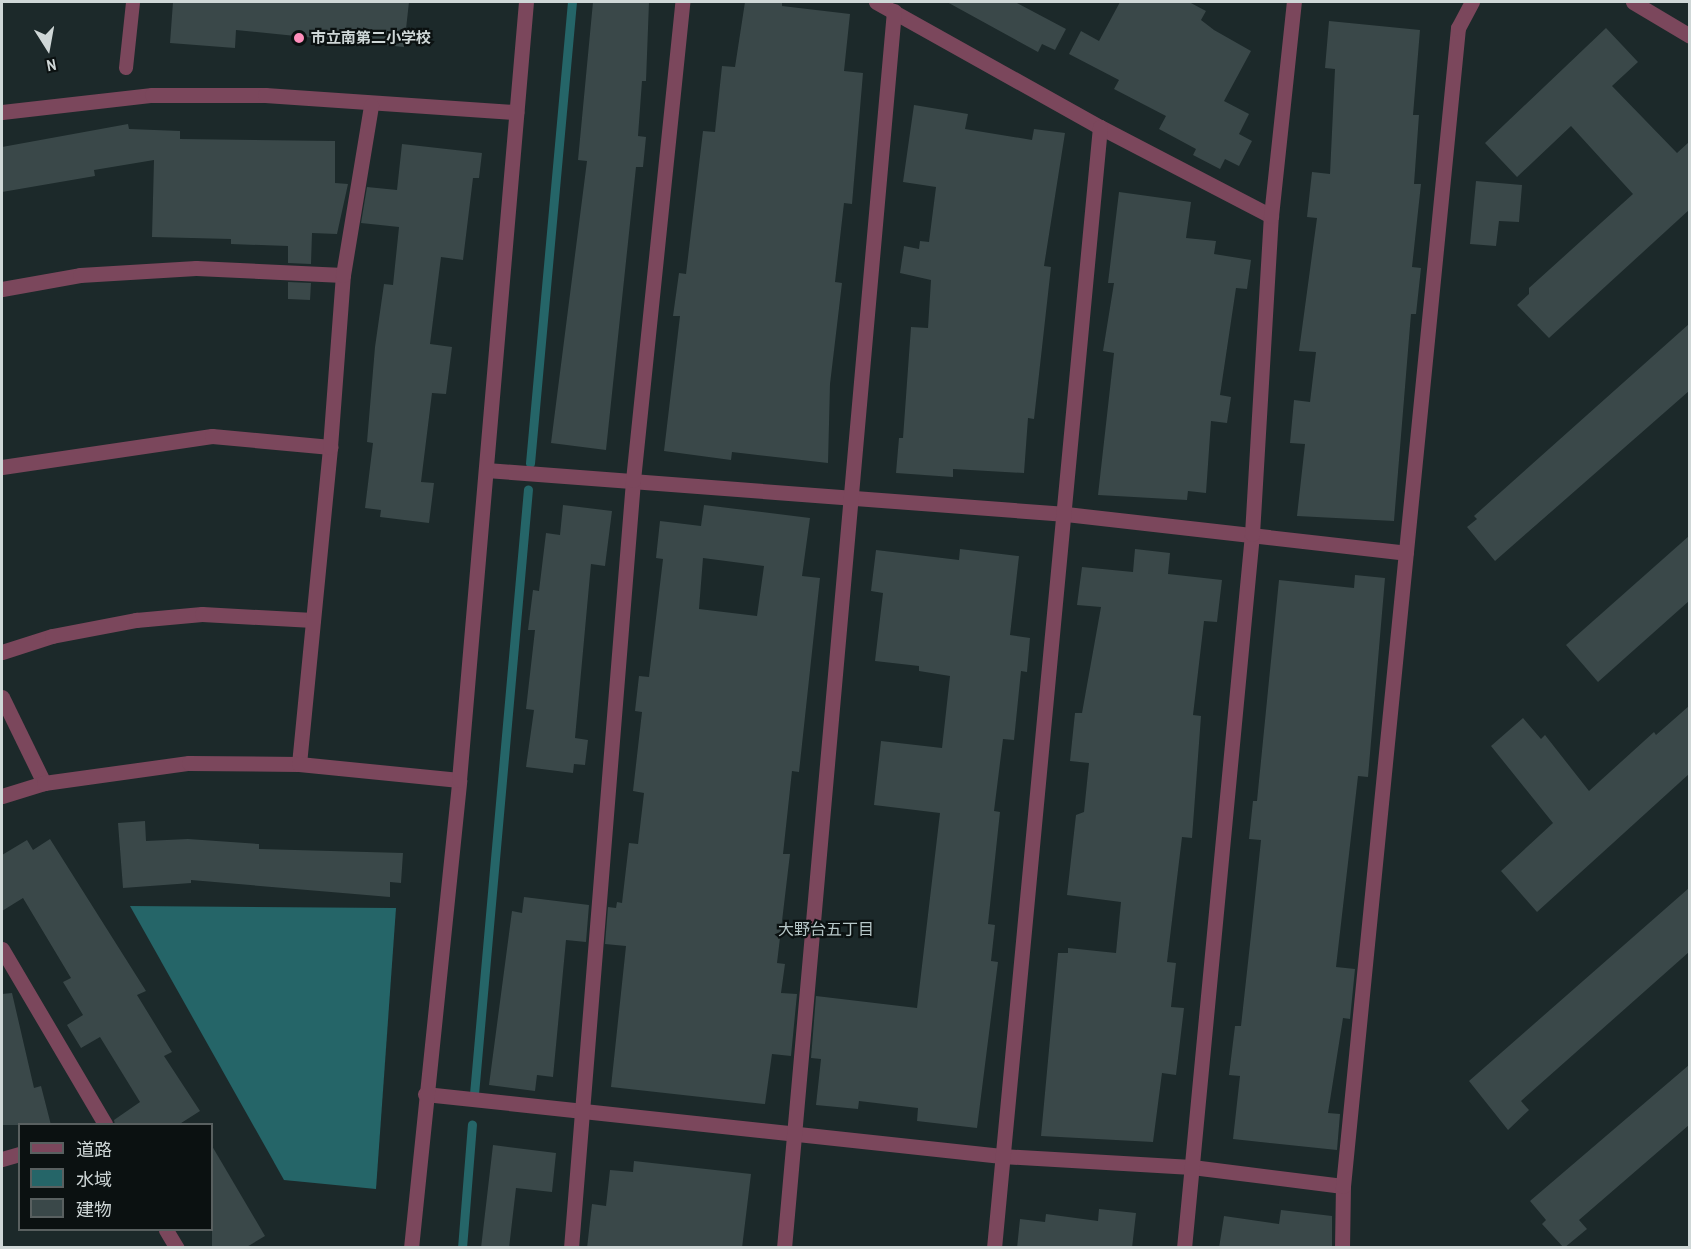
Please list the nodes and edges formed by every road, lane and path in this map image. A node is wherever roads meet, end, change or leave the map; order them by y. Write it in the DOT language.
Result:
graph roads {
  1 [pos="134,2"];
  2 [pos="526,2"];
  3 [pos="682,2"];
  4 [pos="876,2"];
  5 [pos="1294,2"];
  6 [pos="1472,2"];
  7 [pos="1633,2"];
  8 [pos="894,11"];
  9 [pos="1689,36"];
  10 [pos="126,68"];
  11 [pos="371,105"];
  12 [pos="2,112"];
  13 [pos="516,112"];
  14 [pos="1100,127"];
  15 [pos="1271,216"];
  16 [pos="343,275"];
  17 [pos="2,290"];
  18 [pos="330,447"];
  19 [pos="2,467"];
  20 [pos="486,470"];
  21 [pos="633,480"];
  22 [pos="851,499"];
  23 [pos="1066,514"];
  24 [pos="1252,534"];
  25 [pos="1406,553"];
  26 [pos="313,620"];
  27 [pos="2,652"];
  28 [pos="2,697"];
  29 [pos="299,764"];
  30 [pos="459,780"];
  31 [pos="44,783"];
  32 [pos="2,796"];
  33 [pos="2,949"];
  34 [pos="425,1094"];
  35 [pos="579,1112"];
  36 [pos="104,1123"];
  37 [pos="796,1132"];
  38 [pos="18,1155"];
  39 [pos="1002,1156"];
  40 [pos="2,1159"];
  41 [pos="1192,1167"];
  42 [pos="1343,1186"];
  43 [pos="167,1231"];
  44 [pos="177,1248"];
  45 [pos="411,1248"];
  46 [pos="571,1248"];
  47 [pos="784,1248"];
  48 [pos="994,1248"];
  49 [pos="1184,1248"];
  50 [pos="1342,1248"];
  1 -- 10 [label="lane"];
  2 -- 13 [label="street"];
  3 -- 21 [label="street"];
  4 -- 8 [label="street"];
  5 -- 15 [label="street"];
  6 -- 25 [label="street"];
  7 -- 9 [label="street"];
  8 -- 14 [label="street"];
  8 -- 22 [label="street"];
  11 -- 12 [label="street"];
  11 -- 13 [label="street"];
  11 -- 16 [label="street"];
  13 -- 20 [label="street"];
  14 -- 15 [label="street"];
  14 -- 23 [label="street"];
  15 -- 24 [label="street"];
  16 -- 17 [label="street"];
  16 -- 18 [label="street"];
  18 -- 19 [label="street"];
  18 -- 26 [label="street"];
  20 -- 21 [label="street"];
  20 -- 30 [label="street"];
  21 -- 22 [label="street"];
  21 -- 35 [label="street"];
  22 -- 23 [label="street"];
  22 -- 37 [label="street"];
  23 -- 24 [label="street"];
  23 -- 39 [label="street"];
  24 -- 25 [label="street"];
  24 -- 41 [label="street"];
  25 -- 42 [label="street"];
  26 -- 27 [label="street"];
  26 -- 29 [label="street"];
  28 -- 31 [label="street"];
  29 -- 30 [label="street"];
  29 -- 31 [label="street"];
  30 -- 34 [label="street"];
  31 -- 32 [label="street"];
  33 -- 36 [label="street"];
  34 -- 35 [label="street"];
  34 -- 45 [label="street"];
  35 -- 37 [label="street"];
  35 -- 46 [label="street"];
  37 -- 39 [label="street"];
  37 -- 47 [label="street"];
  38 -- 40 [label="street"];
  39 -- 41 [label="street"];
  39 -- 48 [label="street"];
  41 -- 42 [label="street"];
  41 -- 49 [label="street"];
  42 -- 50 [label="street"];
  43 -- 44 [label="street"];
}
